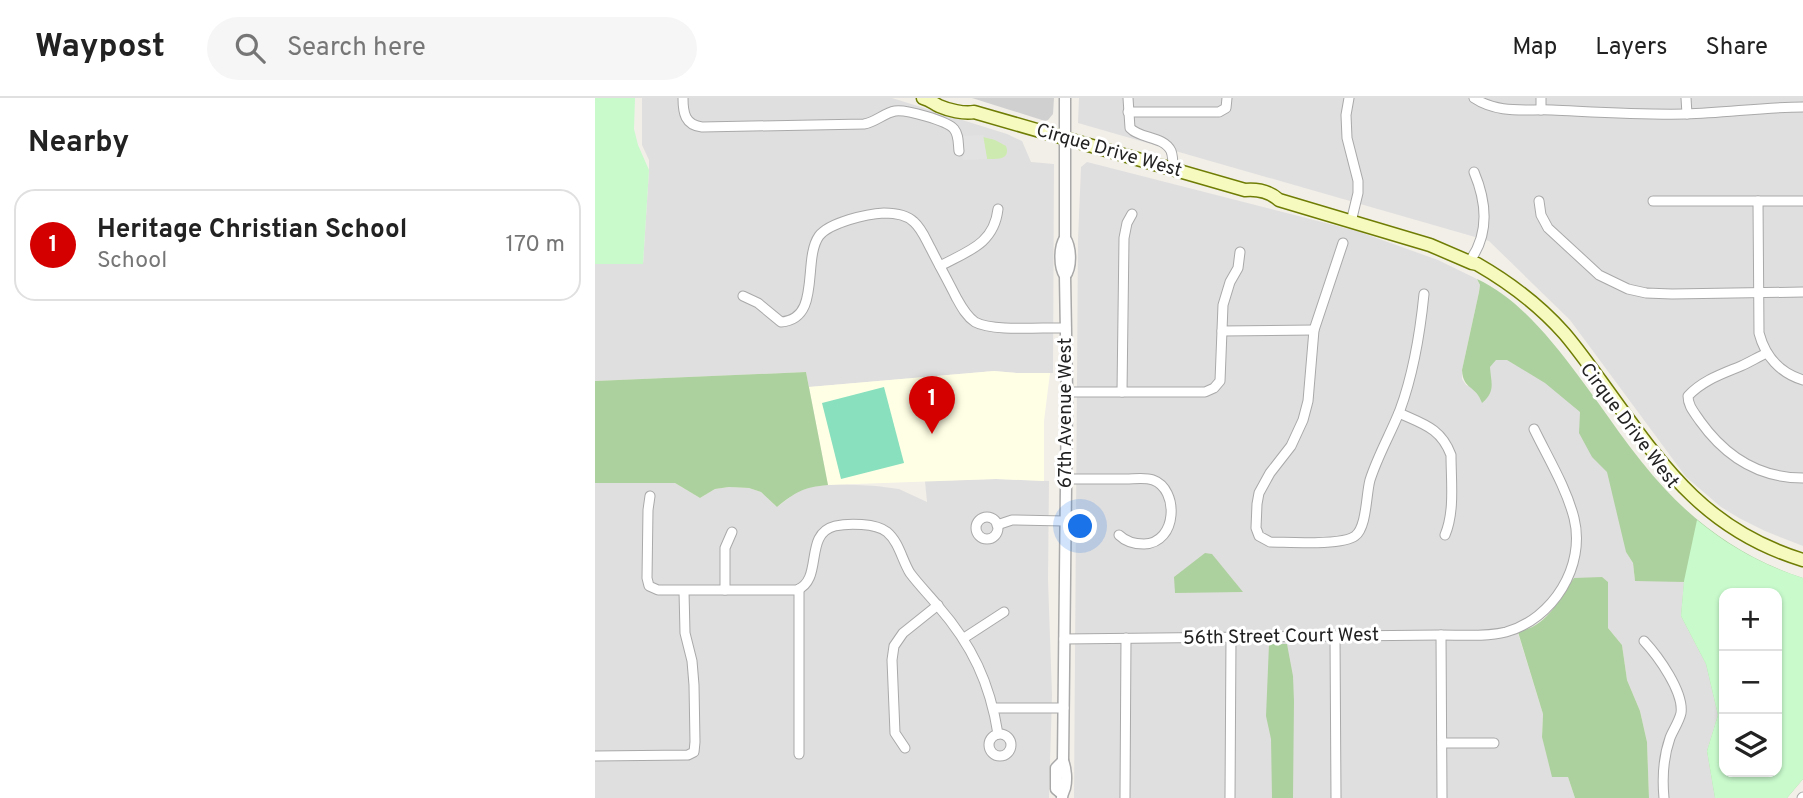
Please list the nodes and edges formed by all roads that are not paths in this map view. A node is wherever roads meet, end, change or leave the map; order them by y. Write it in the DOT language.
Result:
graph roads {
  1 [pos="683,98"];
  2 [pos="1065,98"];
  3 [pos="1128,98"];
  4 [pos="1349,98"];
  5 [pos="1475,98"];
  6 [pos="1541,98"];
  7 [pos="1686,98"];
  8 [pos="933,99"];
  9 [pos="1227,103"];
  10 [pos="1773,103"];
  11 [pos="1803,107"];
  12 [pos="1541,110"];
  13 [pos="1128,113"];
  14 [pos="1687,114"];
  15 [pos="1065,138"];
  16 [pos="959,151"];
  17 [pos="1173,169"];
  18 [pos="1474,172"];
  19 [pos="1539,201"];
  20 [pos="1653,201"];
  21 [pos="1758,201"];
  22 [pos="1803,201"];
  23 [pos="998,209"];
  24 [pos="1132,214"];
  25 [pos="1351,222"];
  26 [pos="1343,243"];
  27 [pos="1240,252"];
  28 [pos="1470,262"];
  29 [pos="940,266"];
  30 [pos="1803,292"];
  31 [pos="1759,293"];
  32 [pos="1425,294"];
  33 [pos="743,296"];
  34 [pos="1066,328"];
  35 [pos="1314,330"];
  36 [pos="1222,331"];
  37 [pos="1767,353"];
  38 [pos="1803,380"];
  39 [pos="1067,392"];
  40 [pos="1122,392"];
  41 [pos="1399,413"];
  42 [pos="1534,429"];
  43 [pos="1803,478"];
  44 [pos="1066,480"];
  45 [pos="650,496"];
  46 [pos="1065,521"];
  47 [pos="997,525"];
  48 [pos="733,532"];
  49 [pos="1119,535"];
  50 [pos="1445,535"];
  51 [pos="1803,560"];
  52 [pos="1803,566"];
  53 [pos="799,589"];
  54 [pos="725,590"];
  55 [pos="684,591"];
  56 [pos="938,605"];
  57 [pos="1004,612"];
  58 [pos="1441,635"];
  59 [pos="1335,636"];
  60 [pos="1231,637"];
  61 [pos="964,638"];
  62 [pos="1126,638"];
  63 [pos="1064,639"];
  64 [pos="1644,641"];
  65 [pos="994,708"];
  66 [pos="1064,708"];
  67 [pos="998,734"];
  68 [pos="1441,743"];
  69 [pos="1494,743"];
  70 [pos="905,748"];
  71 [pos="595,754"];
  72 [pos="799,754"];
  73 [pos="1062,796"];
  74 [pos="1125,798"];
  75 [pos="1230,798"];
  76 [pos="1336,798"];
  77 [pos="1442,798"];
  78 [pos="1664,798"];
  1 -- 16 [label="street"];
  2 -- 15 [label="street, 67th Avenue West"];
  3 -- 13 [label="street"];
  4 -- 25 [label="street"];
  5 -- 12 [label="street"];
  6 -- 12 [label="street"];
  7 -- 14 [label="street"];
  8 -- 15 [label="main road, Cirque Drive West"];
  9 -- 13 [label="street"];
  10 -- 11 [label="street"];
  10 -- 14 [label="street"];
  12 -- 14 [label="street"];
  13 -- 17 [label="street"];
  15 -- 17 [label="main road, Cirque Drive West"];
  15 -- 34 [label="street, 67th Avenue West"];
  17 -- 25 [label="main road, Cirque Drive West"];
  18 -- 28 [label="street"];
  19 -- 31 [label="street"];
  20 -- 21 [label="street"];
  21 -- 22 [label="street"];
  21 -- 31 [label="street"];
  23 -- 29 [label="street"];
  24 -- 40 [label="street"];
  25 -- 28 [label="main road, Cirque Drive West"];
  26 -- 35 [label="street"];
  27 -- 36 [label="street"];
  28 -- 51 [label="main road, Cirque Drive West"];
  28 -- 52 [label="main road, Cirque Drive West"];
  29 -- 33 [label="street"];
  29 -- 34 [label="street"];
  30 -- 31 [label="street"];
  31 -- 37 [label="street"];
  32 -- 41 [label="street"];
  34 -- 39 [label="street, 67th Avenue West"];
  35 -- 36 [label="street"];
  35 -- 41 [label="street"];
  36 -- 40 [label="street"];
  37 -- 38 [label="street"];
  37 -- 43 [label="street"];
  39 -- 40 [label="street"];
  39 -- 44 [label="street, 67th Avenue West"];
  41 -- 50 [label="street"];
  42 -- 58 [label="street, 56th Street Court West"];
  44 -- 46 [label="street, 67th Avenue West"];
  44 -- 49 [label="street"];
  45 -- 55 [label="street"];
  46 -- 47 [label="street"];
  46 -- 63 [label="street, 67th Avenue West"];
  48 -- 54 [label="street"];
  53 -- 54 [label="street"];
  53 -- 56 [label="street"];
  53 -- 72 [label="street"];
  54 -- 55 [label="street"];
  55 -- 71 [label="street"];
  56 -- 61 [label="street"];
  56 -- 70 [label="street"];
  57 -- 61 [label="street"];
  58 -- 59 [label="street, 56th Street Court West"];
  58 -- 68 [label="street"];
  59 -- 60 [label="street, 56th Street Court West"];
  59 -- 76 [label="street"];
  60 -- 62 [label="street, 56th Street Court West"];
  60 -- 75 [label="street"];
  61 -- 65 [label="street"];
  62 -- 63 [label="street, 56th Street Court West"];
  62 -- 74 [label="street"];
  63 -- 66 [label="street, 67th Avenue West"];
  64 -- 78 [label="street"];
  65 -- 66 [label="street"];
  65 -- 67 [label="street"];
  66 -- 73 [label="street, 67th Avenue West"];
  68 -- 69 [label="street"];
  68 -- 77 [label="street"];
}
